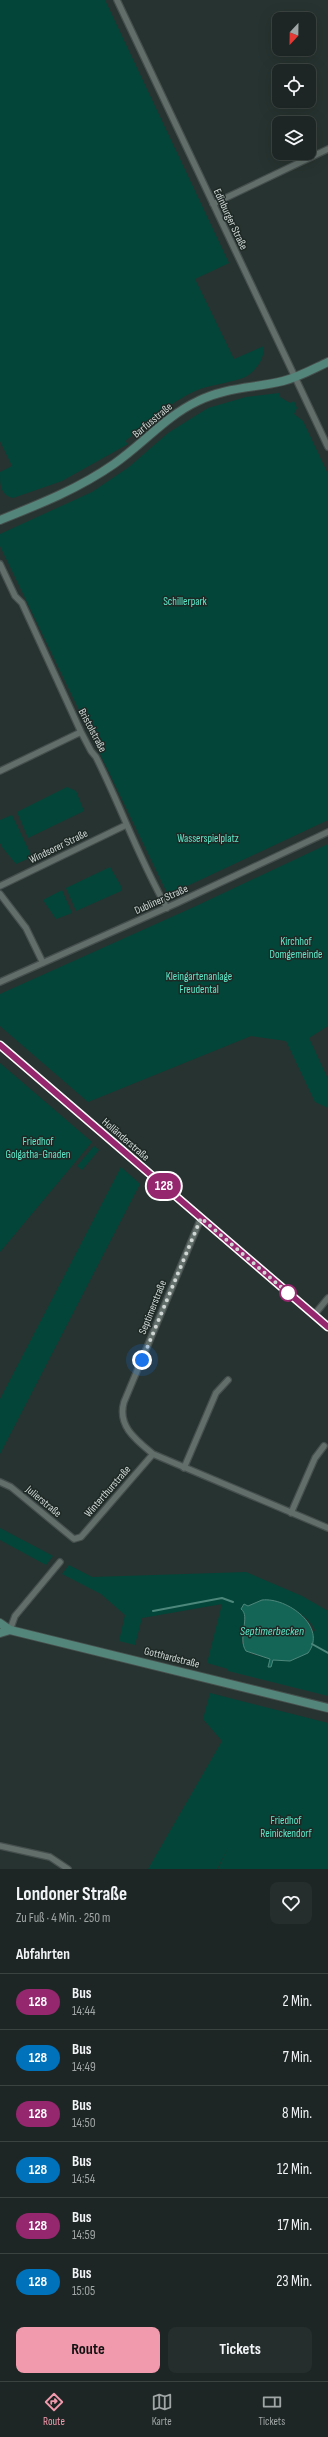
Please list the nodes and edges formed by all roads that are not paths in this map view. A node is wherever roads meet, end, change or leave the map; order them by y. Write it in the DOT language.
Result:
graph roads {
  1 [pos="117,0"];
  2 [pos="328,149"];
  3 [pos="213,204"];
  4 [pos="328,362"];
  5 [pos="294,378"];
  6 [pos="328,447"];
  7 [pos="0,520"];
  8 [pos="0,564"];
  9 [pos="81,732"];
  10 [pos="0,771"];
  11 [pos="126,825"];
  12 [pos="328,832"];
  13 [pos="0,886"];
  14 [pos="0,894"];
  15 [pos="167,908"];
  16 [pos="43,963"];
  17 [pos="0,982"];
  18 [pos="0,1045"];
  19 [pos="201,1218"];
  20 [pos="328,1298"];
  21 [pos="314,1315"];
  22 [pos="328,1327"];
  23 [pos="228,1380"];
  24 [pos="324,1446"];
  25 [pos="153,1454"];
  26 [pos="184,1468"];
  27 [pos="0,1482"];
  28 [pos="291,1513"];
  29 [pos="328,1528"];
  30 [pos="74,1539"];
  31 [pos="60,1562"];
  32 [pos="0,1623"];
  33 [pos="10,1630"];
  34 [pos="0,1633"];
  35 [pos="328,1708"];
  36 [pos="0,1846"];
  37 [pos="68,1869"];
  1 -- 3 [label="street, Edinburger Straße"];
  2 -- 3 [label="street"];
  3 -- 5 [label="street, Edinburger Straße"];
  4 -- 5 [label="main road, Barfusstraße"];
  5 -- 6 [label="street, Edinburger Straße"];
  5 -- 7 [label="main road, Barfusstraße"];
  8 -- 9 [label="street, Bristolstraße"];
  9 -- 10 [label="street"];
  9 -- 11 [label="street, Bristolstraße"];
  11 -- 13 [label="street, Windsorer Straße"];
  11 -- 15 [label="street, Bristolstraße"];
  12 -- 15 [label="street, Dubliner Straße"];
  14 -- 16 [label="street"];
  15 -- 16 [label="street, Dubliner Straße"];
  16 -- 17 [label="street, Dubliner Straße"];
  18 -- 19 [label="street, Holländerstraße"];
  19 -- 21 [label="street, Holländerstraße"];
  19 -- 25 [label="street, Septimerstraße"];
  20 -- 21 [label="street"];
  21 -- 22 [label="street, Holländerstraße"];
  23 -- 26 [label="street"];
  24 -- 28 [label="street"];
  25 -- 26 [label="street, Septimerstraße"];
  25 -- 30 [label="street, Winterthurstraße"];
  26 -- 28 [label="street, Septimerstraße"];
  27 -- 30 [label="street, Julierstraße"];
  28 -- 29 [label="street, Septimerstraße"];
  31 -- 33 [label="street"];
  32 -- 33 [label="main road, Gotthardstraße"];
  33 -- 34 [label="main road"];
  33 -- 35 [label="main road, Gotthardstraße"];
  36 -- 37 [label="street"];
}
